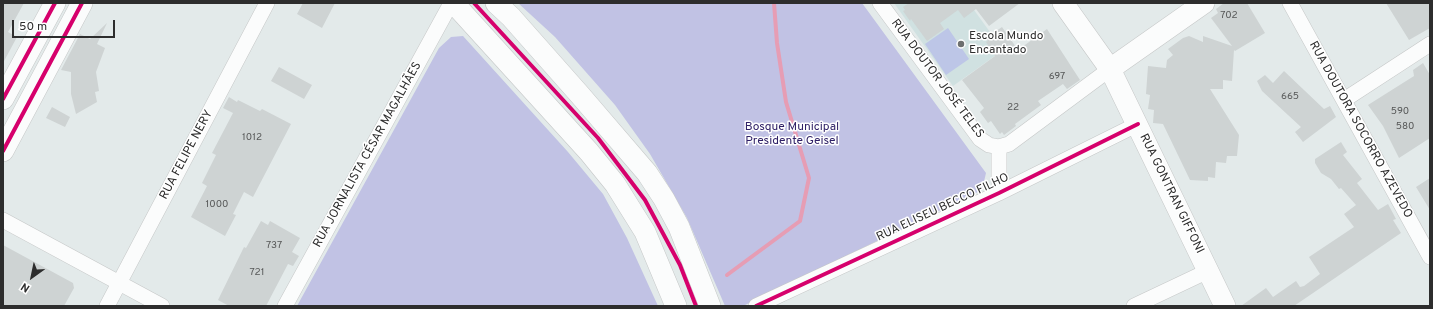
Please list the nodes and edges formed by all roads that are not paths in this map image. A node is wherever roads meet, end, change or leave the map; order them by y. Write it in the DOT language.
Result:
graph roads {
  1 [pos="55,3"];
  2 [pos="82,3"];
  3 [pos="266,3"];
  4 [pos="496,3"];
  5 [pos="880,3"];
  6 [pos="1063,3"];
  7 [pos="1204,3"];
  8 [pos="1290,3"];
  9 [pos="458,5"];
  10 [pos="35,40"];
  11 [pos="1430,44"];
  12 [pos="56,51"];
  13 [pos="1110,69"];
  14 [pos="3,99"];
  15 [pos="1344,100"];
  16 [pos="1138,124"];
  17 [pos="999,148"];
  18 [pos="3,151"];
  19 [pos="998,193"];
  20 [pos="3,220"];
  21 [pos="1426,239"];
  22 [pos="1430,257"];
  23 [pos="1208,270"];
  24 [pos="119,284"];
  25 [pos="107,306"];
  26 [pos="162,306"];
  27 [pos="285,306"];
  28 [pos="676,306"];
  29 [pos="710,306"];
  30 [pos="756,306"];
  31 [pos="1134,306"];
  32 [pos="1225,306"];
  1 -- 10 [label="main road"];
  2 -- 12 [label="main road"];
  3 -- 24 [label="street, RUA FELIPE NERY"];
  4 -- 29 [label="main road"];
  5 -- 17 [label="street, RUA DOUTOR JOSÉ TELES"];
  6 -- 13 [label="main road, RUA GONTRAN GIFFONI"];
  7 -- 13 [label="main road"];
  8 -- 15 [label="street, RUA DOUTORA SOCORRO AZEVEDO"];
  9 -- 27 [label="street, RUA JORNALISTA CÉSAR MAGALHÃES"];
  9 -- 28 [label="main road"];
  10 -- 12 [label="main road"];
  10 -- 14 [label="main road"];
  11 -- 15 [label="street"];
  12 -- 18 [label="main road"];
  13 -- 16 [label="main road, RUA GONTRAN GIFFONI"];
  13 -- 17 [label="street"];
  15 -- 21 [label="street, RUA DOUTORA SOCORRO AZEVEDO"];
  16 -- 19 [label="street, RUA ELISEU BECCO FILHO"];
  16 -- 23 [label="main road, RUA GONTRAN GIFFONI"];
  17 -- 19 [label="street"];
  19 -- 30 [label="street, RUA ELISEU BECCO FILHO"];
  20 -- 24 [label="street"];
  21 -- 22 [label="street, RUA DOUTORA SOCORRO AZEVEDO"];
  23 -- 31 [label="street"];
  23 -- 32 [label="main road, RUA GONTRAN GIFFONI"];
  24 -- 25 [label="street, RUA FELIPE NERY"];
  24 -- 26 [label="street"];
}
